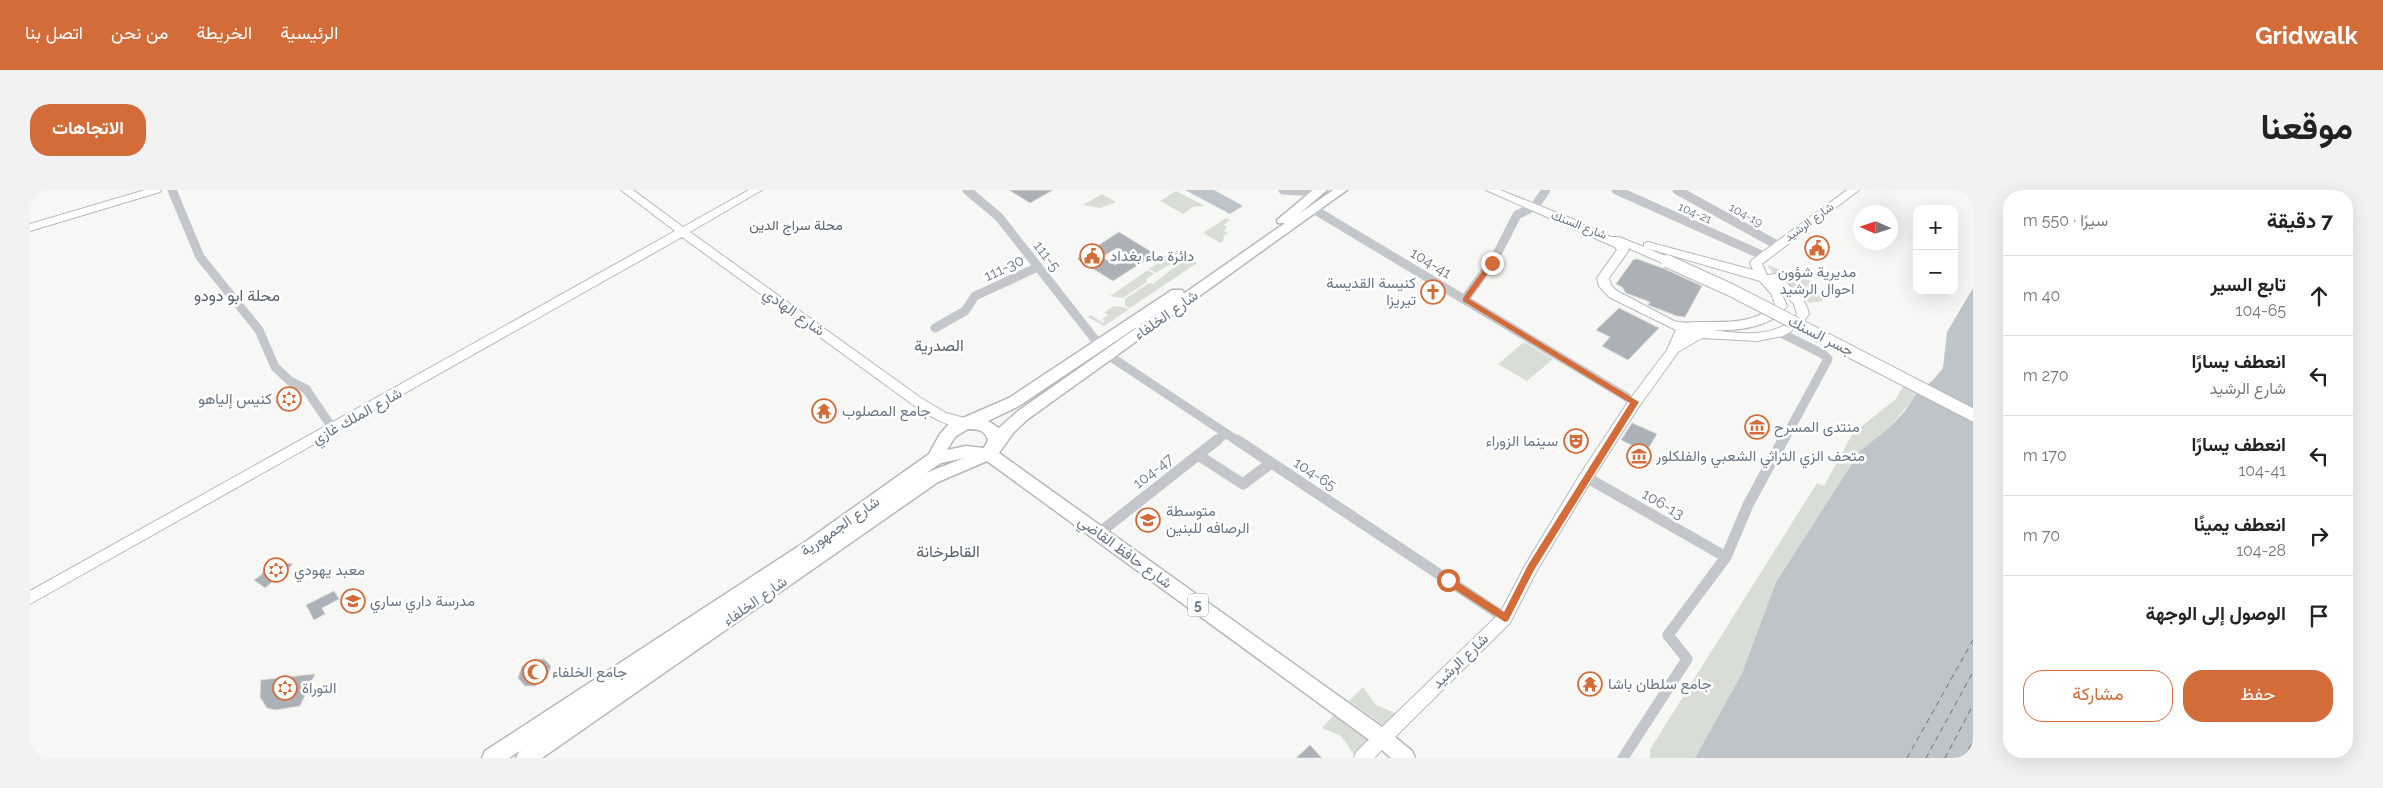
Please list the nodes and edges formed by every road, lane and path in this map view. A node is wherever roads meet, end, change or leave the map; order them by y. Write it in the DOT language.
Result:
graph roads {
  1 [pos="156,190"];
  2 [pos="172,190"];
  3 [pos="626,190"];
  4 [pos="757,190"];
  5 [pos="967,190"];
  6 [pos="1283,190"];
  7 [pos="1341,190"];
  8 [pos="1491,190"];
  9 [pos="1508,190"];
  10 [pos="1545,190"];
  11 [pos="1616,190"];
  12 [pos="1677,190"];
  13 [pos="1854,190"];
  14 [pos="1319,191"];
  15 [pos="1535,205"];
  16 [pos="1315,210"];
  17 [pos="1569,221"];
  18 [pos="30,228"];
  19 [pos="682,232"];
  20 [pos="1641,243"];
  21 [pos="1777,245"];
  22 [pos="1650,253"];
  23 [pos="1669,258"];
  24 [pos="1760,260"];
  25 [pos="1038,267"];
  26 [pos="1734,268"];
  27 [pos="1765,279"];
  28 [pos="1779,284"];
  29 [pos="1465,299"];
  30 [pos="1664,321"];
  31 [pos="935,328"];
  32 [pos="1683,329"];
  33 [pos="1704,330"];
  34 [pos="1779,332"];
  35 [pos="1675,346"];
  36 [pos="1104,350"];
  37 [pos="1635,402"];
  38 [pos="1973,409"];
  39 [pos="1973,415"];
  40 [pos="967,423"];
  41 [pos="333,429"];
  42 [pos="1226,433"];
  43 [pos="992,449"];
  44 [pos="1198,455"];
  45 [pos="936,458"];
  46 [pos="1271,463"];
  47 [pos="1586,477"];
  48 [pos="1099,533"];
  49 [pos="1726,557"];
  50 [pos="30,598"];
  51 [pos="1505,618"];
  52 [pos="1382,738"];
  53 [pos="492,758"];
  54 [pos="526,758"];
  55 [pos="1362,758"];
  56 [pos="1405,758"];
  57 [pos="1623,758"];
  1 -- 18 [label="main road"];
  2 -- 41 [label="street"];
  3 -- 19 [label="main road, شارع الهادي"];
  4 -- 19 [label="main road, شارع الملك غازي"];
  5 -- 25 [label="street, 111-5"];
  6 -- 14 [label="street"];
  7 -- 16 [label="main road, شارع الخلفاء"];
  8 -- 15 [label="main road, شارع السنك"];
  9 -- 15 [label="main road, شارع السنك"];
  10 -- 15 [label="street"];
  11 -- 24 [label="street, 104-21"];
  12 -- 21 [label="street, 104-19"];
  13 -- 21 [label="main road, شارع الرشيد"];
  14 -- 36 [label="main road, شارع الخلفاء"];
  15 -- 17 [label="main road, شارع السنك"];
  15 -- 20 [label="main road, شارع السنك"];
  15 -- 29 [label="street"];
  16 -- 29 [label="street, 104-41"];
  16 -- 36 [label="main road, شارع الخلفاء"];
  17 -- 22 [label="main road, شارع السنك"];
  17 -- 30 [label="main road"];
  19 -- 40 [label="main road, شارع الهادي"];
  19 -- 41 [label="main road, شارع الملك غازي"];
  20 -- 23 [label="main road, شارع السنك"];
  20 -- 26 [label="main road"];
  21 -- 24 [label="main road, شارع الرشيد"];
  22 -- 23 [label="main road, شارع السنك"];
  22 -- 33 [label="main road"];
  23 -- 38 [label="main road, جسر السنك"];
  23 -- 39 [label="main road, جسر السنك, bridge"];
  24 -- 26 [label="main road"];
  24 -- 27 [label="main road, شارع الرشيد"];
  24 -- 28 [label="main road, شارع الرشيد"];
  25 -- 31 [label="street, 111-30"];
  25 -- 36 [label="street, 111-5"];
  26 -- 27 [label="main road"];
  27 -- 28 [label="main road"];
  27 -- 33 [label="main road, شارع الرشيد"];
  28 -- 34 [label="main road, شارع الرشيد"];
  29 -- 37 [label="street, 104-41"];
  30 -- 32 [label="main road"];
  30 -- 35 [label="main road"];
  32 -- 33 [label="main road, شارع الرشيد"];
  32 -- 35 [label="main road, شارع الرشيد"];
  33 -- 34 [label="main road, شارع الرشيد"];
  33 -- 35 [label="main road, شارع الرشيد"];
  34 -- 49 [label="street"];
  35 -- 37 [label="main road, شارع الرشيد"];
  36 -- 40 [label="main road, شارع الخلفاء"];
  36 -- 42 [label="street, 104-65"];
  36 -- 43 [label="main road, شارع الخلفاء"];
  37 -- 47 [label="main road, شارع الرشيد"];
  40 -- 43 [label="main road"];
  40 -- 45 [label="main road, شارع الخلفاء"];
  41 -- 50 [label="main road, شارع الملك غازي"];
  42 -- 44 [label="street, 104-47"];
  42 -- 46 [label="street, 104-65"];
  43 -- 45 [label="main road"];
  43 -- 48 [label="main road, شارع حافظ القاضي / 5"];
  43 -- 54 [label="main road, شارع الخلفاء"];
  44 -- 46 [label="street"];
  44 -- 48 [label="street, 104-47"];
  45 -- 53 [label="main road, شارع الجمهورية"];
  46 -- 51 [label="street, 104-65"];
  47 -- 49 [label="street, 106-13"];
  47 -- 51 [label="main road, شارع الرشيد"];
  48 -- 52 [label="main road, شارع حافظ القاضي / 5"];
  49 -- 57 [label="street"];
  51 -- 52 [label="main road, شارع الرشيد"];
  52 -- 55 [label="main road, شارع الرشيد"];
  52 -- 56 [label="main road, شارع حافظ القاضي / 5"];
}
